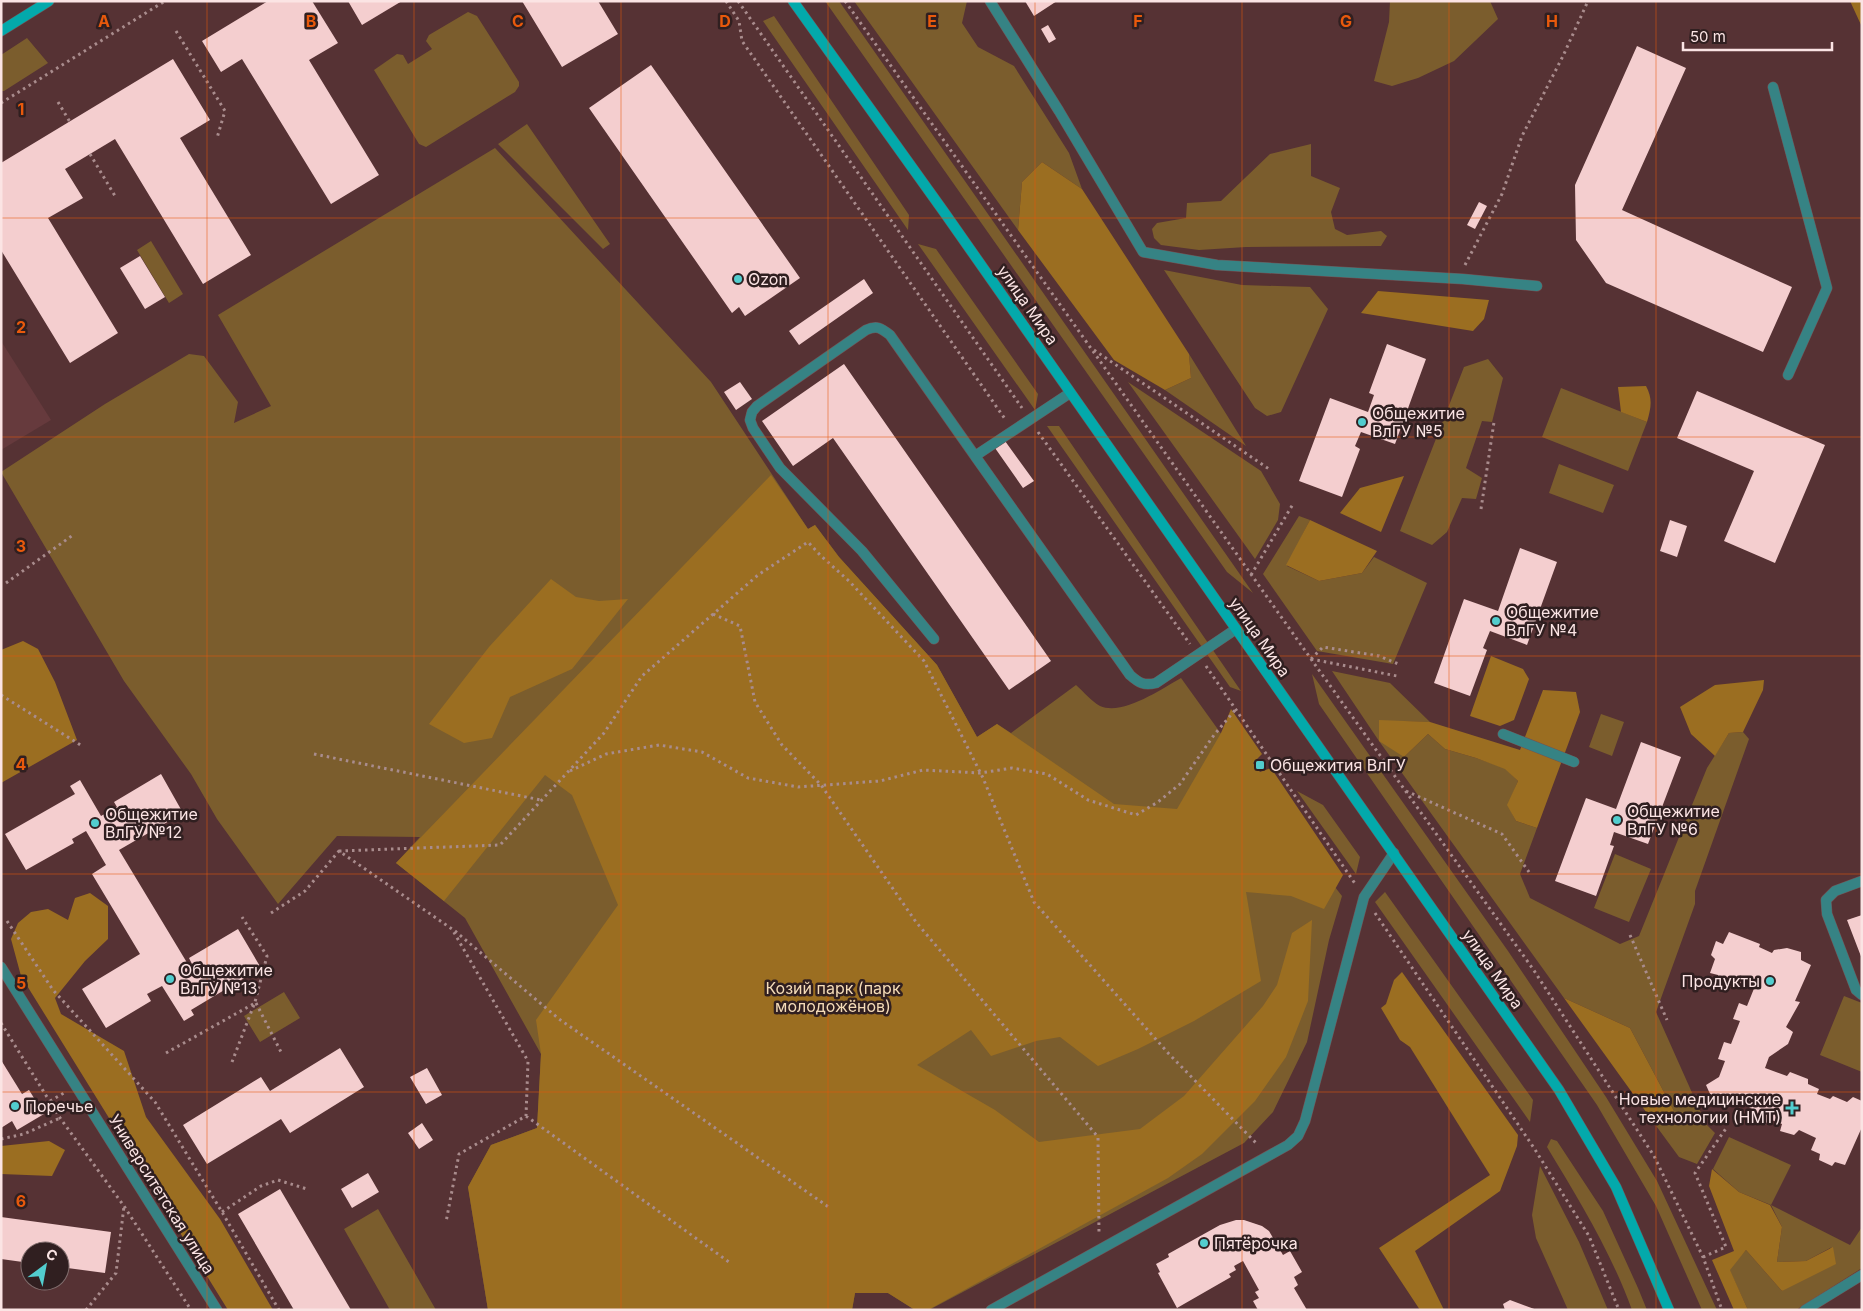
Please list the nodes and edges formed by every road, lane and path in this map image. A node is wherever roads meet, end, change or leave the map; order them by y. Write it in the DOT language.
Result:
graph roads {
  1 [pos="50,1"];
  2 [pos="166,1"];
  3 [pos="726,1"];
  4 [pos="738,1"];
  5 [pos="793,1"];
  6 [pos="845,1"];
  7 [pos="990,1"];
  8 [pos="1588,1"];
  9 [pos="1,31"];
  10 [pos="176,31"];
  11 [pos="1773,87"];
  12 [pos="58,102"];
  13 [pos="1,103"];
  14 [pos="70,122"];
  15 [pos="217,138"];
  16 [pos="90,154"];
  17 [pos="115,196"];
  18 [pos="1458,279"];
  19 [pos="1537,286"];
  20 [pos="1091,348"];
  21 [pos="1788,375"];
  22 [pos="1070,392"];
  23 [pos="1030,420"];
  24 [pos="1494,422"];
  25 [pos="1013,431"];
  26 [pos="975,456"];
  27 [pos="1269,469"];
  28 [pos="1293,504"];
  29 [pos="1481,509"];
  30 [pos="73,535"];
  31 [pos="1251,575"];
  32 [pos="6,582"];
  33 [pos="712,614"];
  34 [pos="1236,629"];
  35 [pos="934,639"];
  36 [pos="1198,654"];
  37 [pos="1311,659"];
  38 [pos="1401,665"];
  39 [pos="1396,676"];
  40 [pos="1,695"];
  41 [pos="1236,708"];
  42 [pos="1503,734"];
  43 [pos="82,746"];
  44 [pos="314,754"];
  45 [pos="1574,762"];
  46 [pos="980,772"];
  47 [pos="567,773"];
  48 [pos="821,785"];
  49 [pos="1406,791"];
  50 [pos="542,800"];
  51 [pos="339,851"];
  52 [pos="1394,853"];
  53 [pos="1529,872"];
  54 [pos="1862,881"];
  55 [pos="1364,897"];
  56 [pos="272,913"];
  57 [pos="242,917"];
  58 [pos="8,921"];
  59 [pos="452,929"];
  60 [pos="1630,935"];
  61 [pos="1,967"];
  62 [pos="1862,995"];
  63 [pos="255,1002"];
  64 [pos="1667,1020"];
  65 [pos="1,1024"];
  66 [pos="281,1052"];
  67 [pos="166,1053"];
  68 [pos="232,1062"];
  69 [pos="526,1116"];
  70 [pos="60,1118"];
  71 [pos="1727,1127"];
  72 [pos="1,1139"];
  73 [pos="1269,1156"];
  74 [pos="306,1189"];
  75 [pos="124,1206"];
  76 [pos="830,1208"];
  77 [pos="222,1212"];
  78 [pos="446,1222"];
  79 [pos="1099,1250"];
  80 [pos="1703,1257"];
  81 [pos="729,1262"];
  82 [pos="1862,1275"];
  83 [pos="86,1310"];
  84 [pos="191,1310"];
  85 [pos="217,1310"];
  86 [pos="279,1310"];
  87 [pos="991,1310"];
  88 [pos="1619,1310"];
  89 [pos="1669,1310"];
  90 [pos="1722,1310"];
  91 [pos="1805,1310"];
  1 -- 9 [label="main road"];
  2 -- 13 [label="path"];
  3 -- 25 [label="path"];
  4 -- 23 [label="path"];
  5 -- 22 [label="main road, улица Мира"];
  6 -- 20 [label="path"];
  7 -- 18 [label="street"];
  8 -- 18 [label="path"];
  10 -- 15 [label="path"];
  11 -- 21 [label="street"];
  12 -- 14 [label="path"];
  16 -- 17 [label="path"];
  18 -- 19 [label="street"];
  20 -- 27 [label="path"];
  20 -- 31 [label="path"];
  22 -- 23 [label="street"];
  22 -- 34 [label="main road, улица Мира"];
  23 -- 25 [label="street"];
  23 -- 36 [label="path"];
  24 -- 29 [label="path"];
  25 -- 26 [label="street"];
  26 -- 35 [label="street"];
  26 -- 36 [label="street"];
  28 -- 31 [label="path"];
  30 -- 32 [label="path"];
  31 -- 37 [label="path"];
  33 -- 46 [label="path"];
  33 -- 47 [label="path"];
  33 -- 48 [label="path"];
  34 -- 36 [label="street"];
  34 -- 52 [label="main road, улица Мира"];
  36 -- 41 [label="path"];
  37 -- 38 [label="path"];
  37 -- 39 [label="path"];
  37 -- 49 [label="path"];
  40 -- 43 [label="path"];
  41 -- 46 [label="path"];
  41 -- 55 [label="path"];
  42 -- 45 [label="street"];
  44 -- 50 [label="path"];
  46 -- 48 [label="path"];
  46 -- 73 [label="path"];
  47 -- 48 [label="path"];
  47 -- 50 [label="path"];
  48 -- 79 [label="path"];
  49 -- 53 [label="path"];
  49 -- 80 [label="path"];
  50 -- 51 [label="path"];
  51 -- 56 [label="path"];
  51 -- 59 [label="path"];
  52 -- 55 [label="street"];
  52 -- 89 [label="main road, улица Мира"];
  54 -- 62 [label="street"];
  55 -- 73 [label="street"];
  55 -- 88 [label="path"];
  57 -- 63 [label="path"];
  58 -- 77 [label="path"];
  59 -- 69 [label="path"];
  59 -- 76 [label="path"];
  60 -- 64 [label="path"];
  61 -- 85 [label="street, Университетская улица"];
  63 -- 66 [label="path"];
  63 -- 67 [label="path"];
  63 -- 68 [label="path"];
  65 -- 70 [label="path"];
  69 -- 78 [label="path"];
  69 -- 81 [label="path"];
  70 -- 72 [label="path"];
  70 -- 75 [label="path"];
  71 -- 80 [label="path"];
  73 -- 79 [label="street"];
  74 -- 77 [label="path"];
  75 -- 83 [label="path"];
  75 -- 84 [label="path"];
  77 -- 86 [label="path"];
  79 -- 87 [label="street"];
  80 -- 90 [label="path"];
  82 -- 91 [label="street"];
}
